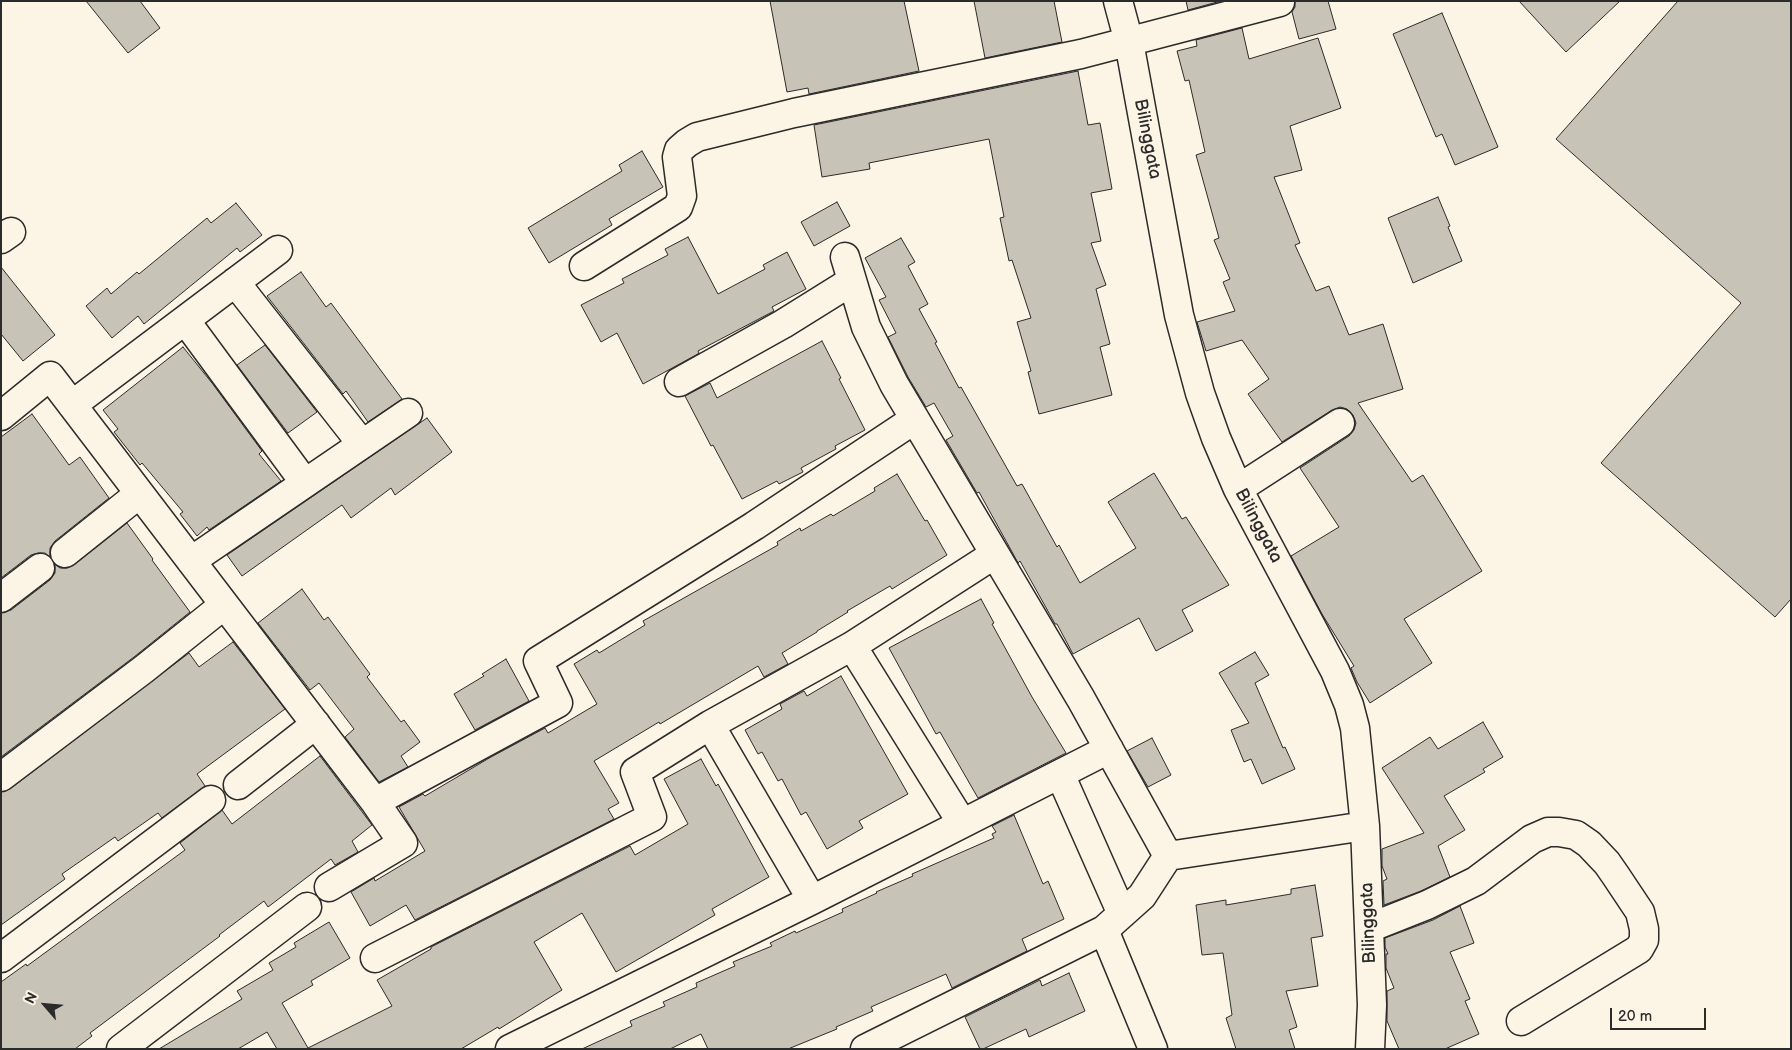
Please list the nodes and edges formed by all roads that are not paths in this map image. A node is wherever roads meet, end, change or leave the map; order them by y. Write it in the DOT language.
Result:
graph roads {
  1 [pos="1118,1"];
  2 [pos="1280,2"];
  3 [pos="1106,48"];
  4 [pos="278,250"];
  5 [pos="584,266"];
  6 [pos="235,282"];
  7 [pos="185,320"];
  8 [pos="679,382"];
  9 [pos="72,405"];
  10 [pos="3,410"];
  11 [pos="408,413"];
  12 [pos="915,419"];
  13 [pos="1340,424"];
  14 [pos="362,444"];
  15 [pos="305,483"];
  16 [pos="1238,488"];
  17 [pos="139,494"];
  18 [pos="65,553"];
  19 [pos="995,554"];
  20 [pos="191,561"];
  21 [pos="40,568"];
  22 [pos="1,598"];
  23 [pos="224,605"];
  24 [pos="852,646"];
  25 [pos="316,724"];
  26 [pos="710,725"];
  27 [pos="1109,749"];
  28 [pos="1060,774"];
  29 [pos="1,778"];
  30 [pos="238,785"];
  31 [pos="211,800"];
  32 [pos="375,802"];
  33 [pos="962,824"];
  34 [pos="1365,826"];
  35 [pos="1168,856"];
  36 [pos="329,887"];
  37 [pos="812,900"];
  38 [pos="307,907"];
  39 [pos="1113,922"];
  40 [pos="1369,928"];
  41 [pos="1,958"];
  42 [pos="375,958"];
  43 [pos="1521,1021"];
  44 [pos="121,1049"];
  45 [pos="510,1049"];
  46 [pos="864,1049"];
  47 [pos="1153,1049"];
  48 [pos="1370,1049"];
  1 -- 3 [label="street, Bilinggata"];
  2 -- 3 [label="street"];
  3 -- 5 [label="street"];
  3 -- 16 [label="street, Bilinggata"];
  4 -- 6 [label="street"];
  6 -- 7 [label="street"];
  6 -- 14 [label="street"];
  7 -- 9 [label="street"];
  7 -- 15 [label="street"];
  8 -- 12 [label="street"];
  9 -- 10 [label="street"];
  9 -- 17 [label="street"];
  11 -- 14 [label="street"];
  12 -- 19 [label="street"];
  12 -- 32 [label="street"];
  13 -- 16 [label="street"];
  14 -- 15 [label="street"];
  15 -- 20 [label="street"];
  16 -- 34 [label="street, Bilinggata"];
  17 -- 18 [label="street"];
  17 -- 20 [label="street"];
  19 -- 24 [label="street"];
  19 -- 27 [label="street"];
  20 -- 23 [label="street"];
  21 -- 22 [label="street"];
  23 -- 25 [label="street"];
  23 -- 29 [label="street"];
  24 -- 26 [label="street"];
  24 -- 33 [label="street"];
  25 -- 30 [label="street"];
  25 -- 32 [label="street"];
  26 -- 37 [label="street"];
  26 -- 42 [label="street"];
  27 -- 28 [label="street"];
  27 -- 35 [label="street"];
  28 -- 33 [label="street"];
  28 -- 39 [label="street"];
  31 -- 41 [label="street"];
  32 -- 36 [label="street"];
  33 -- 37 [label="street"];
  34 -- 35 [label="street"];
  34 -- 40 [label="street, Bilinggata"];
  35 -- 39 [label="street"];
  37 -- 45 [label="street"];
  38 -- 44 [label="street"];
  39 -- 46 [label="street"];
  39 -- 47 [label="street"];
  40 -- 43 [label="street"];
  40 -- 48 [label="street, Bilinggata"];
}
